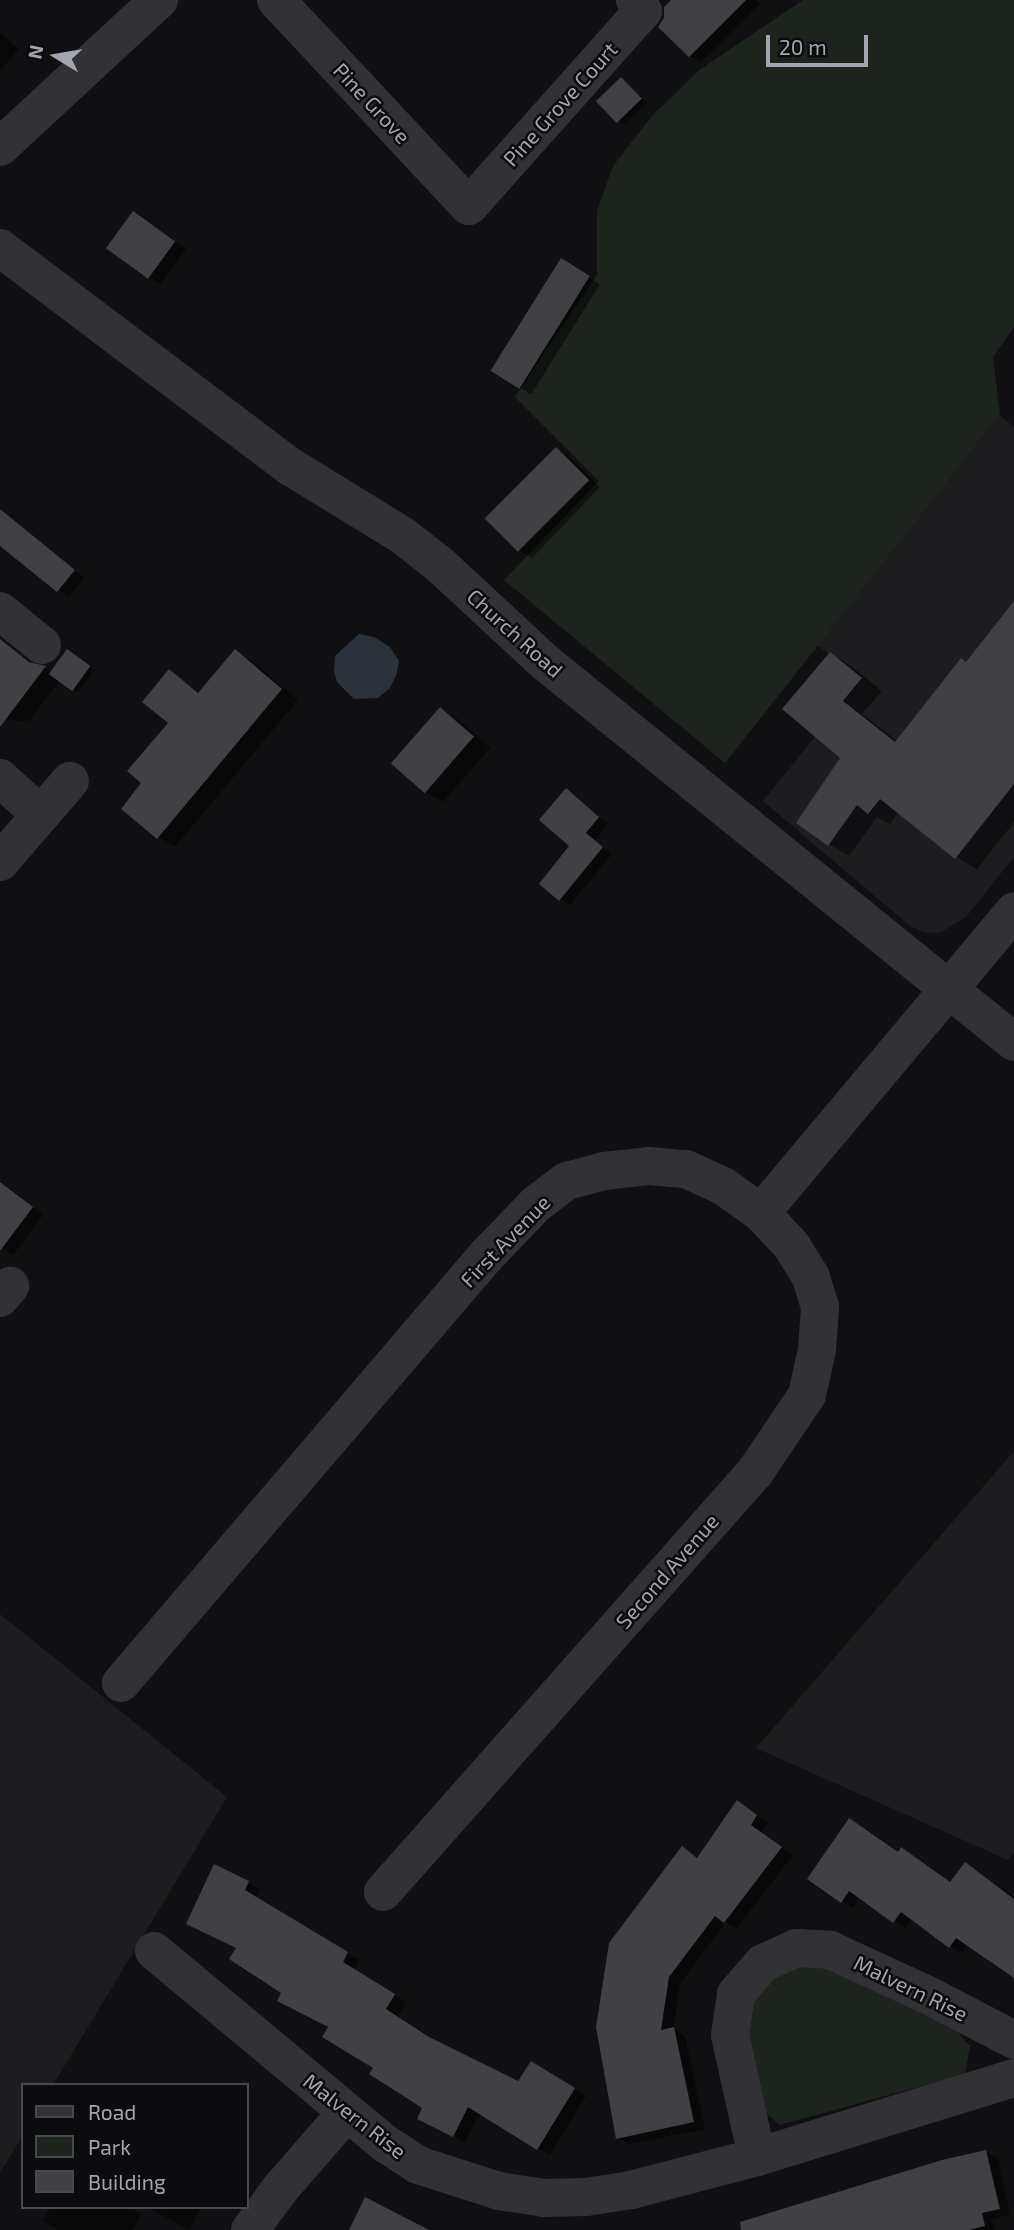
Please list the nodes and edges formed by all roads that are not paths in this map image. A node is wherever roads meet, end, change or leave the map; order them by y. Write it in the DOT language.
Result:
graph roads {
  1 [pos="159,0"];
  2 [pos="276,0"];
  3 [pos="635,0"];
  4 [pos="0,147"];
  5 [pos="468,206"];
  6 [pos="0,248"];
  7 [pos="0,611"];
  8 [pos="42,645"];
  9 [pos="0,778"];
  10 [pos="70,781"];
  11 [pos="41,815"];
  12 [pos="0,862"];
  13 [pos="1014,911"];
  14 [pos="949,991"];
  15 [pos="1014,1042"];
  16 [pos="761,1213"];
  17 [pos="121,1683"];
  18 [pos="383,1892"];
  19 [pos="154,1951"];
  20 [pos="1014,2040"];
  21 [pos="1014,2078"];
  22 [pos="347,2112"];
  23 [pos="757,2157"];
  24 [pos="588,2213"];
  25 [pos="250,2230"];
  1 -- 4 [label="street"];
  2 -- 5 [label="street, Pine Grove"];
  3 -- 5 [label="street, Pine Grove Court"];
  6 -- 14 [label="street, Church Road"];
  7 -- 8 [label="street"];
  9 -- 11 [label="street"];
  10 -- 11 [label="street"];
  11 -- 12 [label="street"];
  13 -- 14 [label="street"];
  14 -- 15 [label="street, Church Road"];
  14 -- 16 [label="street"];
  16 -- 17 [label="street, First Avenue"];
  16 -- 18 [label="street, Second Avenue"];
  19 -- 22 [label="street, Malvern Rise"];
  20 -- 23 [label="street, Malvern Rise"];
  21 -- 23 [label="street, Malvern Rise"];
  22 -- 24 [label="street, Malvern Rise"];
  22 -- 25 [label="street"];
  23 -- 24 [label="street, Malvern Rise"];
}
